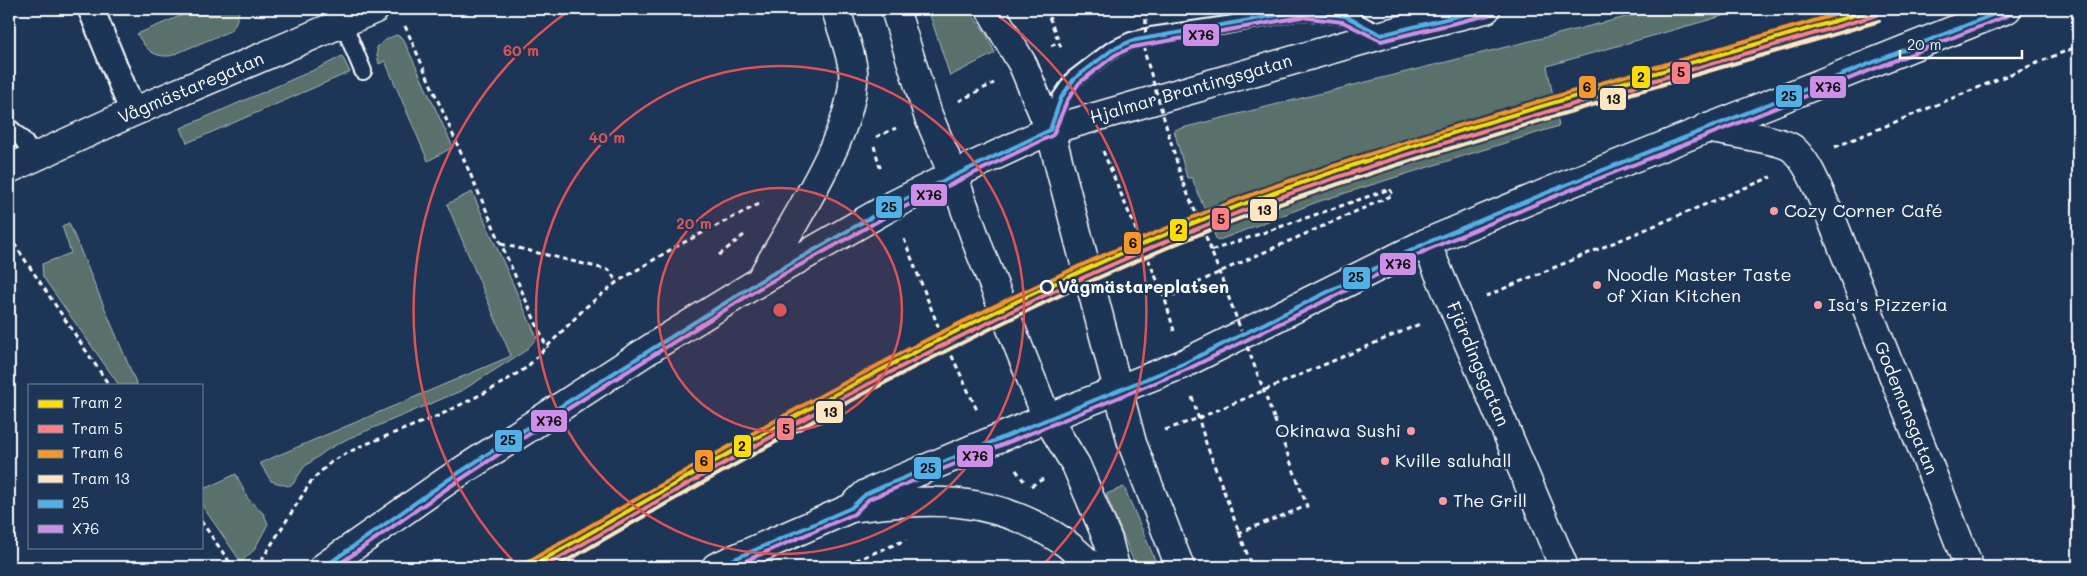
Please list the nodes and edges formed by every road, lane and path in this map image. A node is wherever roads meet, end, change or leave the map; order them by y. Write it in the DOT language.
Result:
graph roads {
  1 [pos="91,9"];
  2 [pos="375,9"];
  3 [pos="836,9"];
  4 [pos="895,9"];
  5 [pos="990,9"];
  6 [pos="1046,9"];
  7 [pos="1486,9"];
  8 [pos="2007,9"];
  9 [pos="1146,10"];
  10 [pos="343,23"];
  11 [pos="404,24"];
  12 [pos="1380,35"];
  13 [pos="1058,42"];
  14 [pos="2078,46"];
  15 [pos="1023,65"];
  16 [pos="363,72"];
  17 [pos="1074,79"];
  18 [pos="134,112"];
  19 [pos="928,114"];
  20 [pos="1092,118"];
  21 [pos="9,127"];
  22 [pos="1705,128"];
  23 [pos="1050,130"];
  24 [pos="34,157"];
  25 [pos="1804,163"];
  26 [pos="9,169"];
  27 [pos="953,175"];
  28 [pos="1765,180"];
  29 [pos="766,201"];
  30 [pos="891,206"];
  31 [pos="747,231"];
  32 [pos="9,236"];
  33 [pos="1426,243"];
  34 [pos="501,244"];
  35 [pos="1210,251"];
  36 [pos="719,255"];
  37 [pos="760,281"];
  38 [pos="617,282"];
  39 [pos="1165,299"];
  40 [pos="547,348"];
  41 [pos="1183,364"];
  42 [pos="108,384"];
  43 [pos="1117,391"];
  44 [pos="1047,418"];
  45 [pos="994,440"];
  46 [pos="1028,487"];
  47 [pos="851,508"];
  48 [pos="202,522"];
  49 [pos="1238,533"];
  50 [pos="233,567"];
  51 [pos="255,567"];
  52 [pos="324,567"];
  53 [pos="716,567"];
  54 [pos="1093,567"];
  55 [pos="1115,567"];
  56 [pos="1180,567"];
  57 [pos="1252,567"];
  58 [pos="1564,567"];
  59 [pos="1969,567"];
  1 -- 18 [label="street"];
  2 -- 10 [label="street, Vågmästaregatan"];
  3 -- 37 [label="street"];
  4 -- 19 [label="street"];
  5 -- 15 [label="street"];
  6 -- 13 [label="path"];
  7 -- 12 [label="street, Hjalmar Brantingsgatan"];
  8 -- 22 [label="street"];
  9 -- 35 [label="path, bridge"];
  10 -- 16 [label="lane"];
  10 -- 18 [label="street, Vågmästaregatan"];
  11 -- 34 [label="path"];
  12 -- 17 [label="lane"];
  12 -- 20 [label="street, Hjalmar Brantingsgatan"];
  13 -- 15 [label="path"];
  13 -- 17 [label="path"];
  14 -- 25 [label="path"];
  15 -- 19 [label="path"];
  15 -- 23 [label="street"];
  17 -- 23 [label="lane"];
  18 -- 24 [label="street, Vågmästaregatan"];
  19 -- 27 [label="street"];
  19 -- 30 [label="path"];
  20 -- 23 [label="street, Hjalmar Brantingsgatan"];
  20 -- 39 [label="path"];
  21 -- 24 [label="lane"];
  22 -- 25 [label="street"];
  22 -- 33 [label="street"];
  23 -- 27 [label="street, Hjalmar Brantingsgatan"];
  23 -- 43 [label="street"];
  24 -- 26 [label="street, Vågmästaregatan"];
  25 -- 28 [label="path"];
  25 -- 59 [label="street, Godemansgatan"];
  27 -- 30 [label="street, Hjalmar Brantingsgatan"];
  27 -- 44 [label="street"];
  29 -- 38 [label="path"];
  30 -- 37 [label="street, Hjalmar Brantingsgatan"];
  30 -- 45 [label="path"];
  31 -- 36 [label="path"];
  32 -- 42 [label="path"];
  33 -- 41 [label="street"];
  33 -- 58 [label="street, Fjärdingsgatan"];
  34 -- 38 [label="path"];
  34 -- 40 [label="path"];
  35 -- 39 [label="path"];
  35 -- 49 [label="path, bridge"];
  37 -- 52 [label="street, Hjalmar Brantingsgatan"];
  38 -- 40 [label="path"];
  39 -- 41 [label="path"];
  40 -- 51 [label="path"];
  41 -- 43 [label="street"];
  41 -- 49 [label="path"];
  43 -- 44 [label="street"];
  43 -- 56 [label="street"];
  44 -- 45 [label="street"];
  44 -- 55 [label="street"];
  45 -- 46 [label="path"];
  45 -- 47 [label="street"];
  47 -- 53 [label="street"];
  47 -- 54 [label="street"];
  48 -- 50 [label="path"];
  49 -- 57 [label="path"];
}
